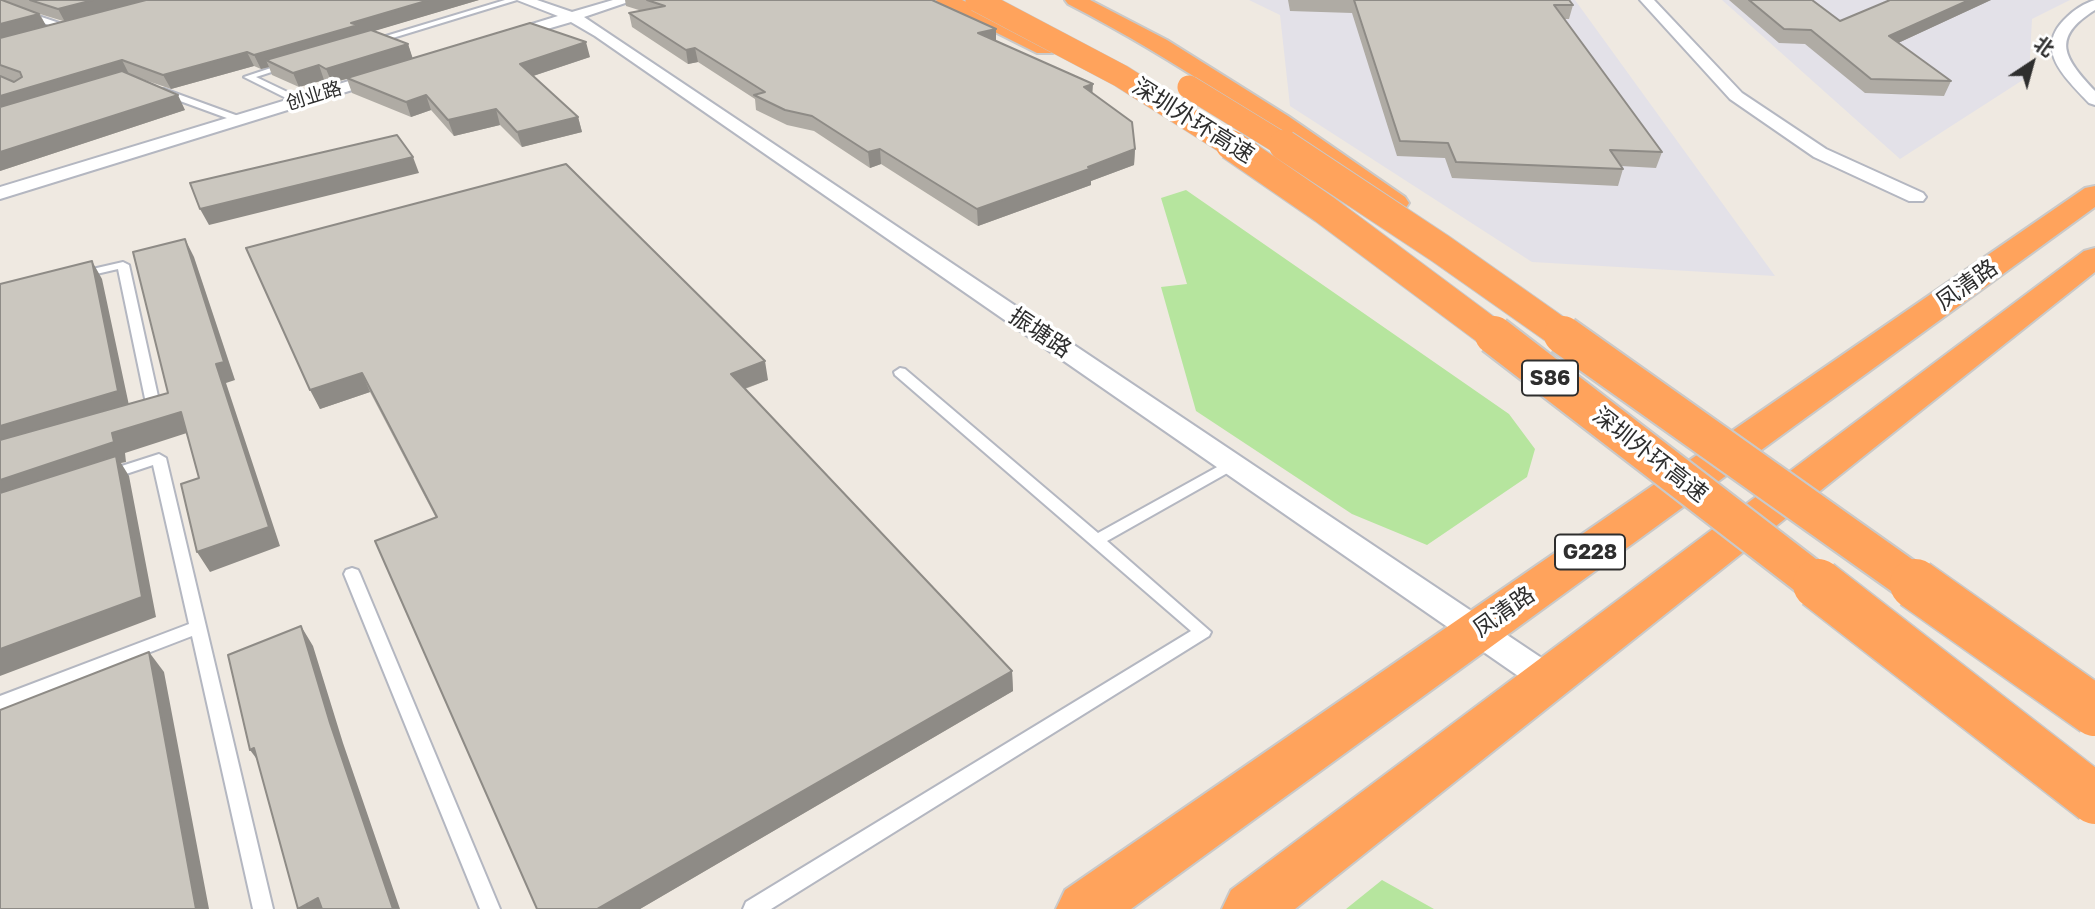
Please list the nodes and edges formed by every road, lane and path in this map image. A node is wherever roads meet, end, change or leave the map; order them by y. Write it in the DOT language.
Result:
graph roads {
  1 [pos="513,0"];
  2 [pos="524,0"];
  3 [pos="627,0"];
  4 [pos="946,0"];
  5 [pos="977,0"];
  6 [pos="1020,0"];
  7 [pos="1075,0"];
  8 [pos="1647,0"];
  9 [pos="2095,4"];
  10 [pos="0,5"];
  11 [pos="573,17"];
  12 [pos="74,27"];
  13 [pos="45,35"];
  14 [pos="494,41"];
  15 [pos="364,43"];
  16 [pos="300,62"];
  17 [pos="403,69"];
  18 [pos="154,89"];
  19 [pos="2095,100"];
  20 [pos="299,101"];
  21 [pos="238,120"];
  22 [pos="1248,155"];
  23 [pos="0,193"];
  24 [pos="2095,194"];
  25 [pos="1916,197"];
  26 [pos="2095,257"];
  27 [pos="61,280"];
  28 [pos="1557,329"];
  29 [pos="900,372"];
  30 [pos="128,417"];
  31 [pos="1233,464"];
  32 [pos="93,480"];
  33 [pos="1096,541"];
  34 [pos="352,574"];
  35 [pos="198,627"];
  36 [pos="1478,631"];
  37 [pos="1549,680"];
  38 [pos="0,703"];
  39 [pos="2095,710"];
  40 [pos="2095,799"];
  41 [pos="263,909"];
  42 [pos="490,909"];
  43 [pos="753,909"];
  44 [pos="1085,909"];
  45 [pos="1251,909"];
  1 -- 15 [label="lane"];
  2 -- 11 [label="street, 振塘路"];
  3 -- 11 [label="street"];
  4 -- 22 [label="highway, bridge"];
  5 -- 22 [label="highway, 深圳外环高速 / S86, bridge"];
  6 -- 28 [label="highway, 深圳外环高速 / S86, bridge"];
  7 -- 28 [label="highway, bridge"];
  8 -- 25 [label="street"];
  9 -- 19 [label="street"];
  10 -- 12 [label="lane"];
  11 -- 14 [label="street"];
  11 -- 31 [label="street, 振塘路"];
  12 -- 13 [label="street"];
  16 -- 20 [label="lane"];
  17 -- 20 [label="street, 创业路"];
  18 -- 21 [label="lane"];
  20 -- 21 [label="street, 创业路"];
  21 -- 23 [label="street, 创业路"];
  22 -- 40 [label="highway, 深圳外环高速 / S86, bridge"];
  24 -- 36 [label="highway, 凤清路 / G228"];
  26 -- 37 [label="highway"];
  27 -- 30 [label="lane"];
  28 -- 39 [label="highway, 深圳外环高速 / S86, bridge"];
  29 -- 33 [label="lane"];
  31 -- 33 [label="lane"];
  31 -- 36 [label="street, 振塘路"];
  32 -- 35 [label="lane"];
  33 -- 43 [label="lane"];
  34 -- 42 [label="lane"];
  35 -- 38 [label="lane"];
  35 -- 41 [label="lane"];
  36 -- 37 [label="street, 振塘路"];
  36 -- 44 [label="highway, 凤清路 / G228"];
  37 -- 45 [label="highway"];
}
